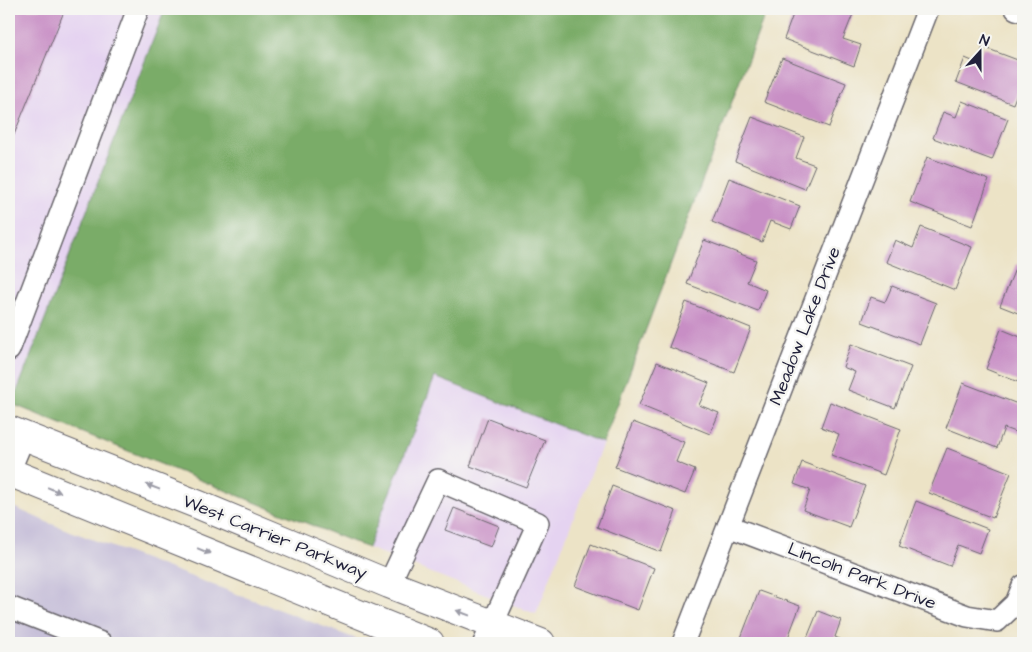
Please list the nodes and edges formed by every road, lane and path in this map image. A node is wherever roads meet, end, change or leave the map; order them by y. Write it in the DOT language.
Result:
graph roads {
  1 [pos="138,9"];
  2 [pos="928,9"];
  3 [pos="1016,9"];
  4 [pos="1023,12"];
  5 [pos="9,350"];
  6 [pos="16,433"];
  7 [pos="9,472"];
  8 [pos="728,526"];
  9 [pos="389,584"];
  10 [pos="1023,586"];
  11 [pos="9,607"];
  12 [pos="488,634"];
  13 [pos="101,643"];
  14 [pos="430,643"];
  15 [pos="541,643"];
  16 [pos="683,643"];
  1 -- 5 [label="street"];
  2 -- 8 [label="street, Meadow Lake Drive"];
  3 -- 4 [label="street"];
  6 -- 7 [label="street"];
  9 -- 6 [label="main road, West Carrier Parkway, one-way"];
  7 -- 14 [label="main road, one-way"];
  8 -- 10 [label="street, Lincoln Park Drive"];
  8 -- 16 [label="street, Meadow Lake Drive"];
  12 -- 9 [label="main road, West Carrier Parkway, one-way"];
  9 -- 12 [label="street"];
  11 -- 13 [label="street"];
  12 -- 15 [label="main road, West Carrier Parkway"];
}
